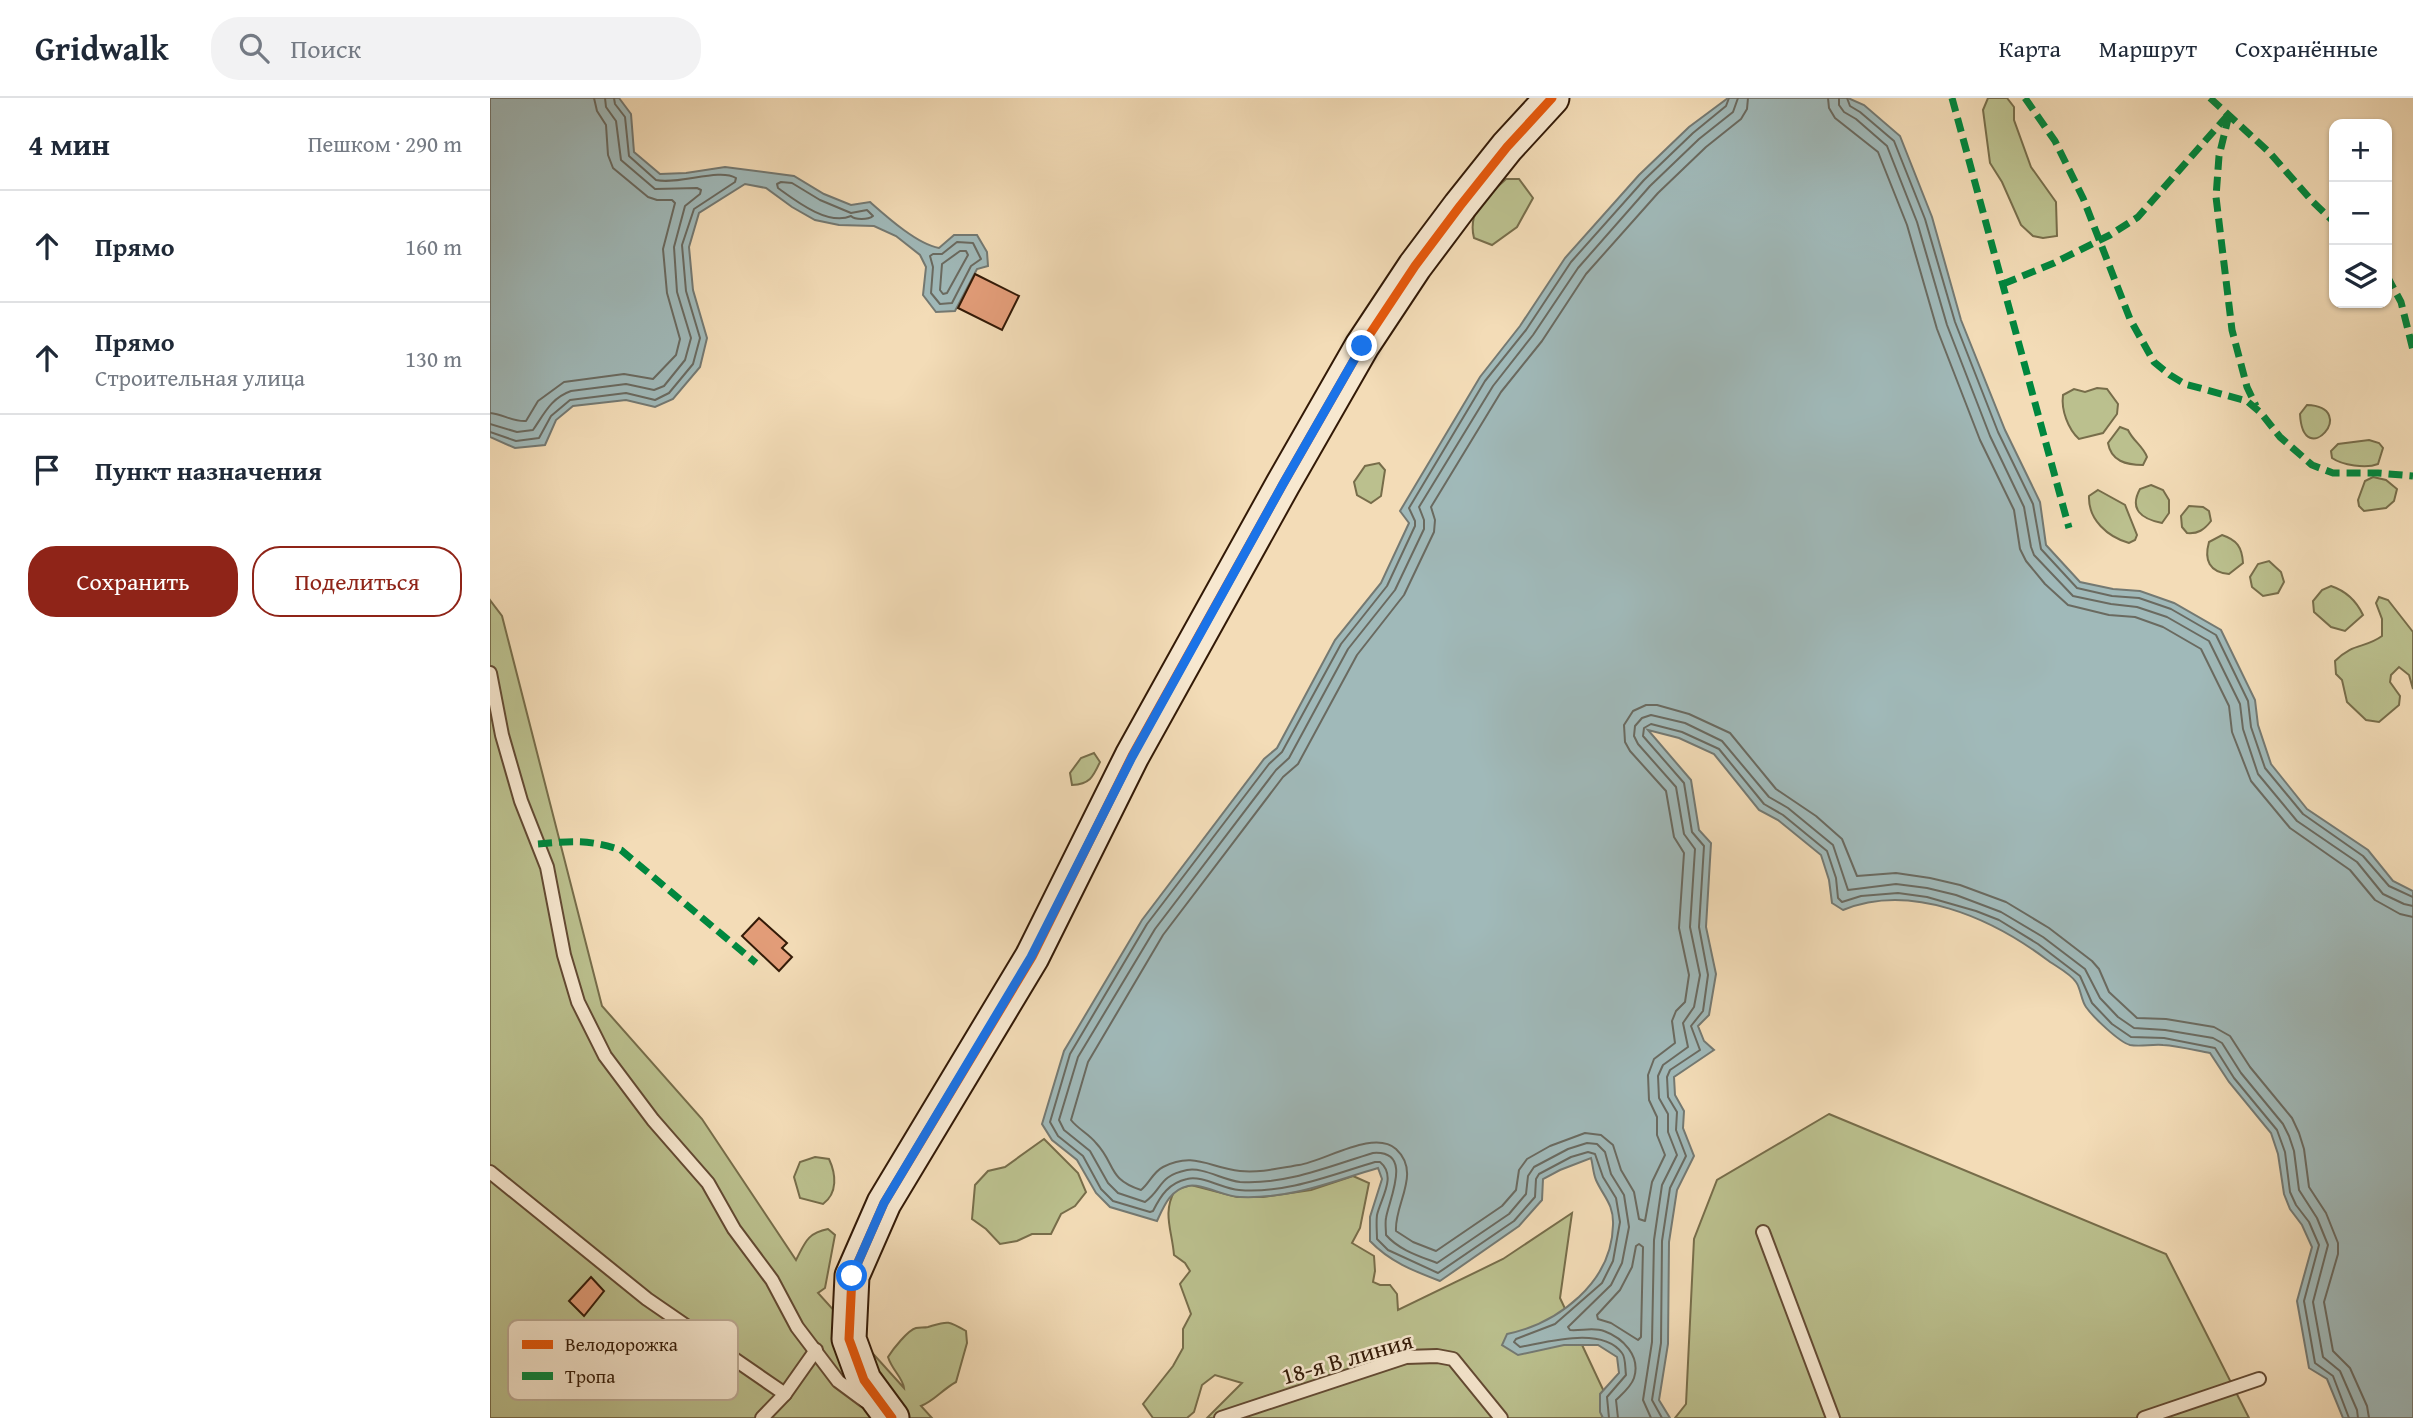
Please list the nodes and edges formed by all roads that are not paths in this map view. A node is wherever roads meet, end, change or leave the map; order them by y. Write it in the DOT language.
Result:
graph roads {
  1 [pos="1552,98"];
  2 [pos="490,673"];
  3 [pos="490,1172"];
  4 [pos="1763,1232"];
  5 [pos="679,1320"];
  6 [pos="816,1350"];
  7 [pos="738,1361"];
  8 [pos="2259,1379"];
  9 [pos="785,1394"];
  10 [pos="762,1418"];
  11 [pos="890,1418"];
  12 [pos="1220,1418"];
  13 [pos="1501,1418"];
  14 [pos="1833,1418"];
  15 [pos="2144,1418"];
  1 -- 11 [label="street"];
  2 -- 6 [label="lane"];
  3 -- 5 [label="lane"];
  4 -- 14 [label="lane"];
  6 -- 9 [label="lane"];
  6 -- 11 [label="lane"];
  7 -- 9 [label="lane"];
  8 -- 15 [label="lane"];
  9 -- 10 [label="lane"];
  12 -- 13 [label="lane, 18-я В линия"];
}
